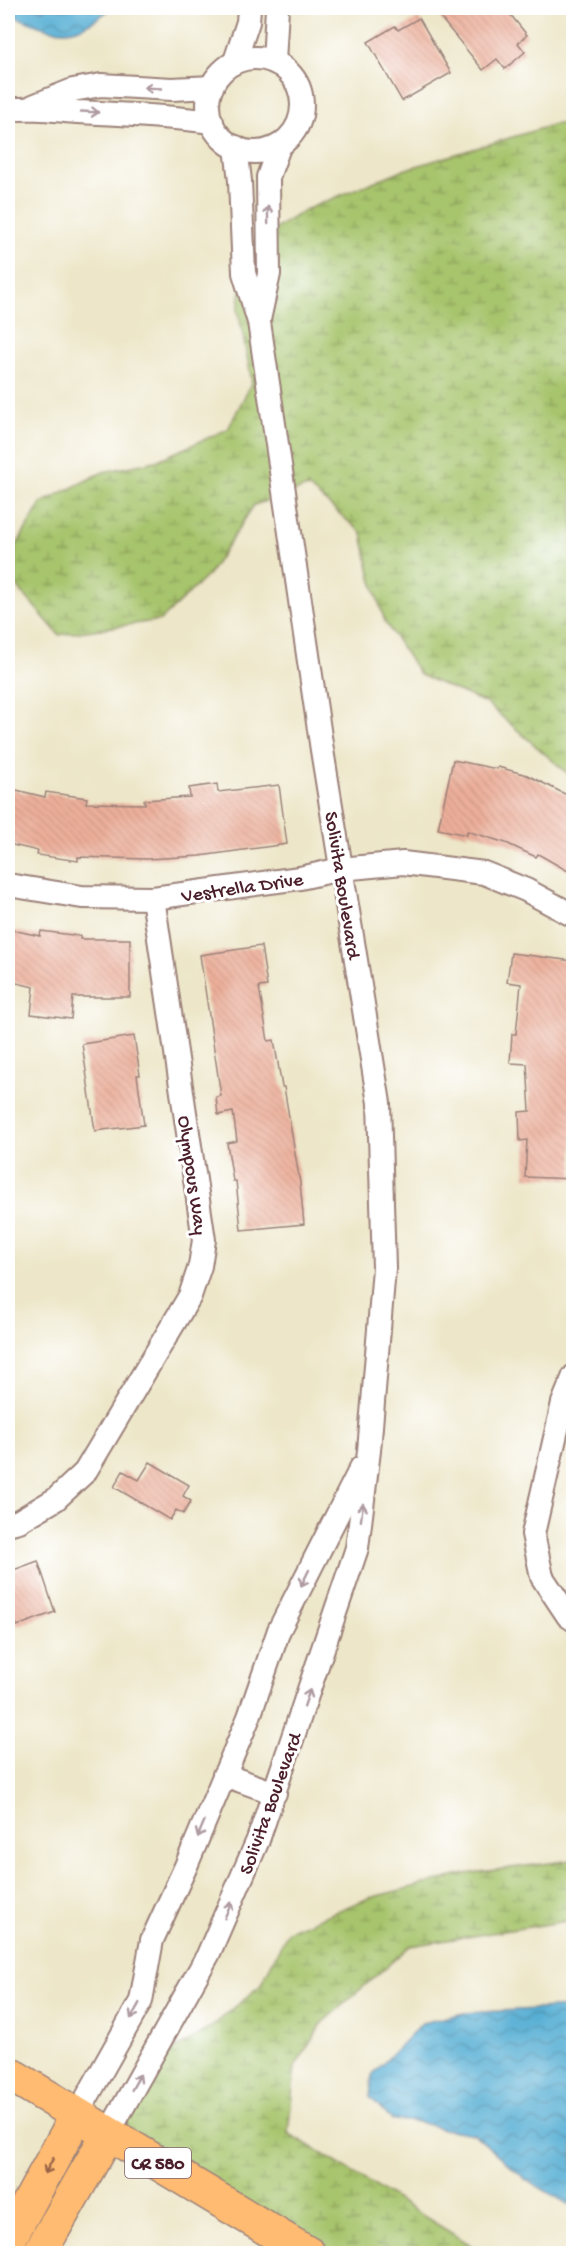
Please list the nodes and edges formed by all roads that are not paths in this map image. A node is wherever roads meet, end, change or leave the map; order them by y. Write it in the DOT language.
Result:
graph roads {
  1 [pos="249,8"];
  2 [pos="277,8"];
  3 [pos="235,62"];
  4 [pos="274,62"];
  5 [pos="212,87"];
  6 [pos="32,107"];
  7 [pos="8,110"];
  8 [pos="212,122"];
  9 [pos="236,147"];
  10 [pos="279,147"];
  11 [pos="259,322"];
  12 [pos="341,870"];
  13 [pos="8,885"];
  14 [pos="153,898"];
  15 [pos="573,916"];
  16 [pos="573,1376"];
  17 [pos="369,1451"];
  18 [pos="8,1524"];
  19 [pos="573,1620"];
  20 [pos="224,1775"];
  21 [pos="274,1793"];
  22 [pos="8,2073"];
  23 [pos="77,2115"];
  24 [pos="108,2134"];
  25 [pos="8,2241"];
  26 [pos="39,2253"];
  27 [pos="309,2253"];
  1 -- 3 [label="street"];
  2 -- 4 [label="street"];
  3 -- 4 [label="street"];
  3 -- 5 [label="street"];
  4 -- 10 [label="street"];
  5 -- 6 [label="street, one-way"];
  5 -- 8 [label="street"];
  6 -- 7 [label="street"];
  6 -- 8 [label="street, one-way"];
  8 -- 9 [label="street"];
  9 -- 10 [label="street"];
  9 -- 11 [label="street, Solivita Boulevard"];
  11 -- 10 [label="street, Solivita Boulevard, one-way"];
  11 -- 12 [label="street, Solivita Boulevard"];
  12 -- 14 [label="street, Vestrella Drive"];
  12 -- 15 [label="street, Vestrella Drive"];
  12 -- 17 [label="street, Solivita Boulevard"];
  13 -- 14 [label="street, Vestrella Drive"];
  14 -- 18 [label="street, Olympous Way"];
  16 -- 19 [label="street"];
  17 -- 20 [label="street, Solivita Boulevard, one-way"];
  21 -- 17 [label="street, Solivita Boulevard, one-way"];
  20 -- 21 [label="street"];
  20 -- 23 [label="street, Solivita Boulevard, one-way"];
  24 -- 21 [label="street, Solivita Boulevard, one-way"];
  22 -- 23 [label="main road, CR 580"];
  23 -- 24 [label="main road, CR 580"];
  23 -- 25 [label="main road, one-way"];
  24 -- 26 [label="main road"];
  24 -- 27 [label="main road, CR 580"];
}
